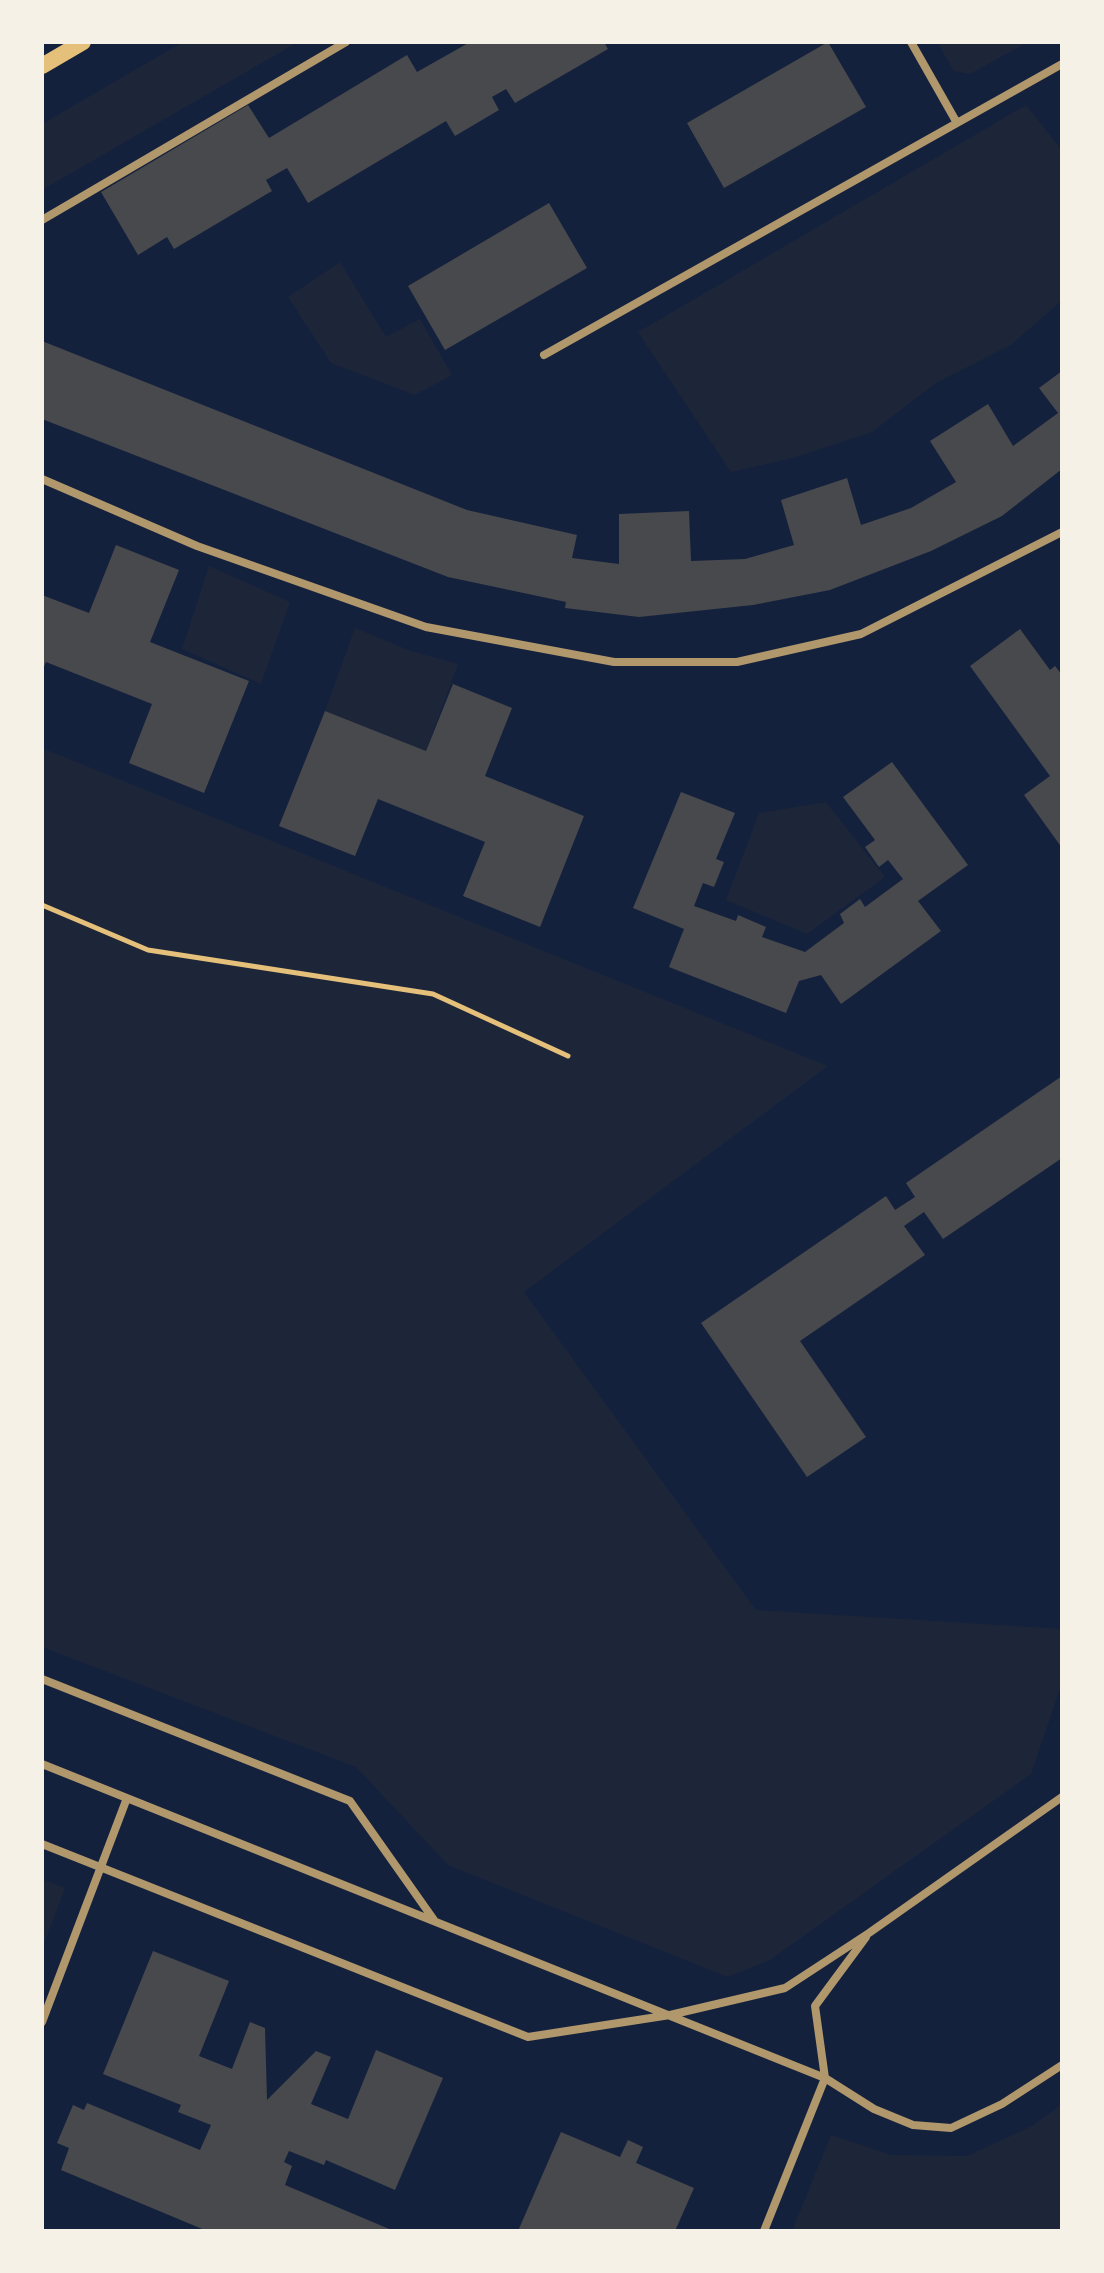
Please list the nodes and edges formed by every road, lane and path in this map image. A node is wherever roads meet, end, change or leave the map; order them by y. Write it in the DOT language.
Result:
graph roads {
  1 [pos="83,42"];
  2 [pos="346,42"];
  3 [pos="911,42"];
  4 [pos="1062,64"];
  5 [pos="42,66"];
  6 [pos="957,123"];
  7 [pos="42,220"];
  8 [pos="544,355"];
  9 [pos="42,479"];
  10 [pos="1062,532"];
  11 [pos="42,905"];
  12 [pos="568,1056"];
  13 [pos="42,1679"];
  14 [pos="42,1764"];
  15 [pos="1062,1797"];
  16 [pos="127,1798"];
  17 [pos="42,1844"];
  18 [pos="102,1868"];
  19 [pos="434,1921"];
  20 [pos="869,1933"];
  21 [pos="670,2015"];
  22 [pos="42,2022"];
  23 [pos="1062,2065"];
  24 [pos="825,2078"];
  25 [pos="764,2231"];
  1 -- 5 [label="main road"];
  2 -- 7 [label="street"];
  3 -- 6 [label="street"];
  4 -- 6 [label="street"];
  6 -- 8 [label="street"];
  9 -- 10 [label="street"];
  11 -- 12 [label="path"];
  13 -- 19 [label="street"];
  14 -- 16 [label="street"];
  15 -- 20 [label="street"];
  16 -- 18 [label="street"];
  16 -- 19 [label="street"];
  17 -- 18 [label="street"];
  18 -- 21 [label="street"];
  18 -- 22 [label="street"];
  19 -- 21 [label="street"];
  20 -- 21 [label="street"];
  20 -- 24 [label="street"];
  21 -- 24 [label="street"];
  23 -- 24 [label="street"];
  24 -- 25 [label="street"];
}
